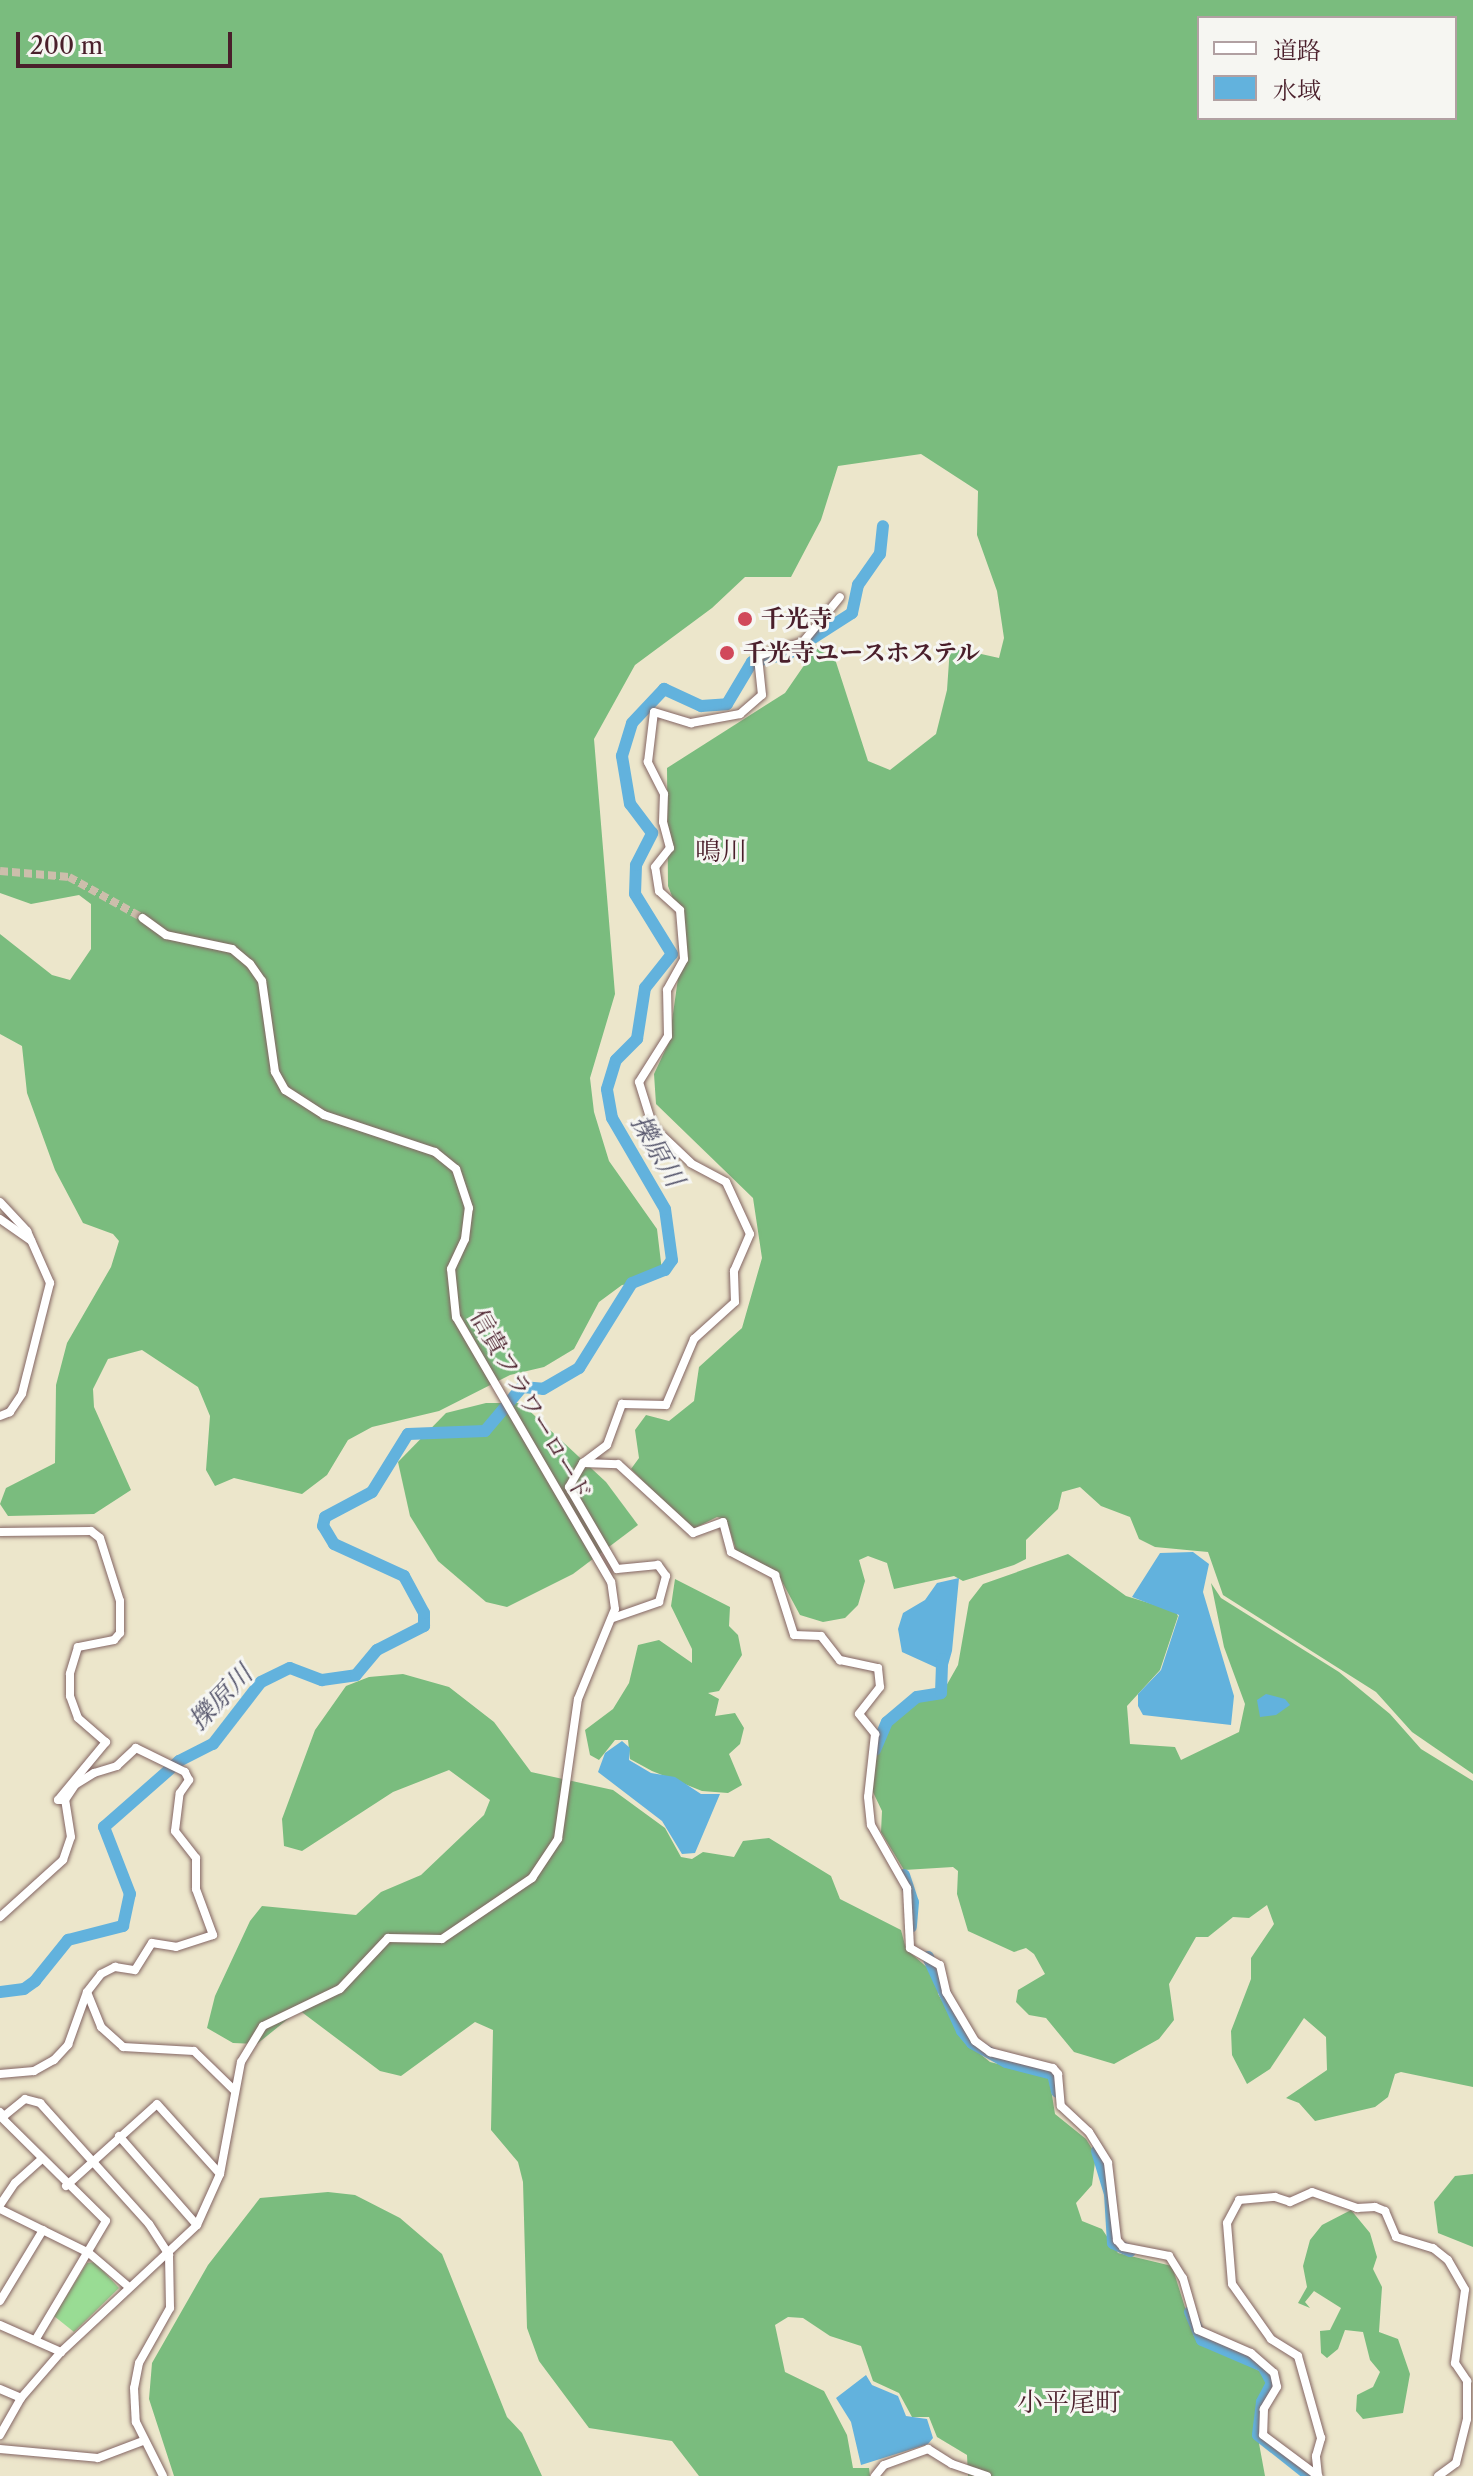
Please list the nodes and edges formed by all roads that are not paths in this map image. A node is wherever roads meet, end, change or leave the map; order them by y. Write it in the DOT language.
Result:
graph roads {
  1 [pos="840,597"];
  2 [pos="143,918"];
  3 [pos="0,1202"];
  4 [pos="0,1219"];
  5 [pos="35,1244"];
  6 [pos="0,1416"];
  7 [pos="583,1463"];
  8 [pos="0,1532"];
  9 [pos="613,1618"];
  10 [pos="65,1800"];
  11 [pos="0,1917"];
  12 [pos="87,1992"];
  13 [pos="0,2074"];
  14 [pos="234,2090"];
  15 [pos="1,2116"];
  16 [pos="119,2136"];
  17 [pos="42,2159"];
  18 [pos="92,2163"];
  19 [pos="220,2174"];
  20 [pos="66,2186"];
  21 [pos="0,2207"];
  22 [pos="197,2225"];
  23 [pos="43,2230"];
  24 [pos="89,2253"];
  25 [pos="169,2255"];
  26 [pos="129,2287"];
  27 [pos="0,2301"];
  28 [pos="0,2325"];
  29 [pos="36,2339"];
  30 [pos="61,2352"];
  31 [pos="0,2389"];
  32 [pos="21,2398"];
  33 [pos="0,2435"];
  34 [pos="143,2441"];
  35 [pos="0,2449"];
  36 [pos="1453,2472"];
  37 [pos="163,2476"];
  38 [pos="875,2476"];
  39 [pos="987,2476"];
  40 [pos="1318,2476"];
  41 [pos="1438,2476"];
  1 -- 7 [label="street"];
  2 -- 9 [label="street, 信貴フラワーロード"];
  3 -- 5 [label="street"];
  4 -- 5 [label="street"];
  5 -- 6 [label="street"];
  7 -- 9 [label="street"];
  7 -- 40 [label="street"];
  8 -- 10 [label="street"];
  9 -- 14 [label="street"];
  10 -- 11 [label="street"];
  10 -- 12 [label="street"];
  12 -- 13 [label="street"];
  12 -- 14 [label="street"];
  14 -- 19 [label="street"];
  15 -- 17 [label="street"];
  15 -- 18 [label="street"];
  16 -- 18 [label="street"];
  16 -- 19 [label="street"];
  16 -- 22 [label="street"];
  17 -- 20 [label="street"];
  17 -- 21 [label="street"];
  18 -- 20 [label="street"];
  18 -- 25 [label="street"];
  19 -- 22 [label="street"];
  20 -- 24 [label="street"];
  21 -- 23 [label="street"];
  22 -- 25 [label="street"];
  23 -- 24 [label="street"];
  23 -- 27 [label="street"];
  24 -- 26 [label="street"];
  24 -- 29 [label="street"];
  25 -- 26 [label="street"];
  25 -- 34 [label="street"];
  26 -- 30 [label="street"];
  28 -- 29 [label="street"];
  29 -- 30 [label="street"];
  30 -- 32 [label="street"];
  31 -- 32 [label="street"];
  32 -- 33 [label="street"];
  34 -- 35 [label="street"];
  34 -- 37 [label="street"];
  36 -- 40 [label="street"];
  36 -- 41 [label="street"];
  38 -- 39 [label="street"];
}
